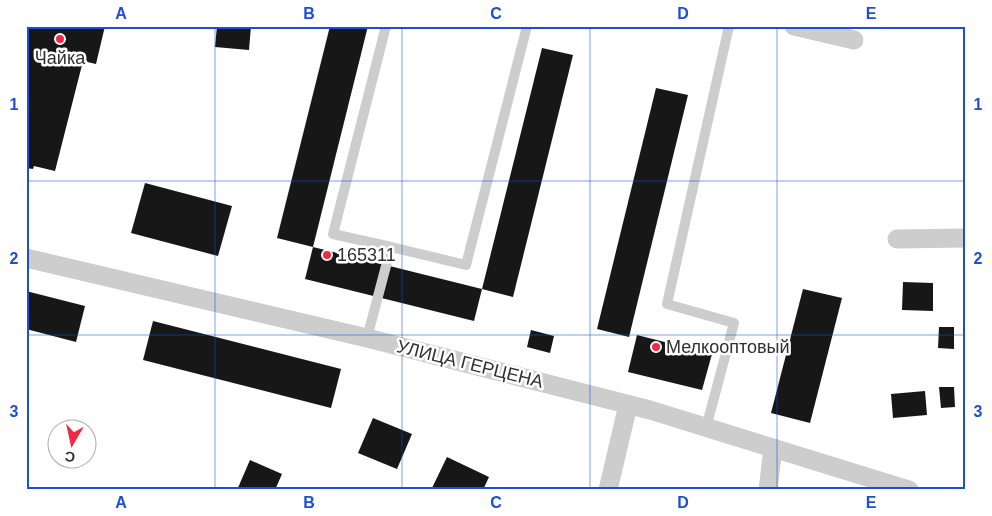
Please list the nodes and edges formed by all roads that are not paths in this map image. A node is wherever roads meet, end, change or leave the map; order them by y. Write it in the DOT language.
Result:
graph roads {
  1 [pos="386,26"];
  2 [pos="528,26"];
  3 [pos="729,26"];
  4 [pos="794,26"];
  5 [pos="854,40"];
  6 [pos="966,238"];
  7 [pos="897,239"];
  8 [pos="391,247"];
  9 [pos="26,258"];
  10 [pos="367,338"];
  11 [pos="628,405"];
  12 [pos="706,428"];
  13 [pos="773,448"];
  14 [pos="608,490"];
  15 [pos="768,490"];
  16 [pos="909,490"];
  1 -- 8 [label="lane"];
  2 -- 8 [label="lane"];
  3 -- 12 [label="lane"];
  4 -- 5 [label="street"];
  6 -- 7 [label="street"];
  8 -- 10 [label="lane"];
  9 -- 10 [label="street, УЛИЦА ГЕРЦЕНА"];
  10 -- 11 [label="street, УЛИЦА ГЕРЦЕНА"];
  11 -- 12 [label="street, УЛИЦА ГЕРЦЕНА"];
  11 -- 14 [label="street"];
  12 -- 13 [label="street, УЛИЦА ГЕРЦЕНА"];
  13 -- 15 [label="street"];
  13 -- 16 [label="street, УЛИЦА ГЕРЦЕНА"];
}
